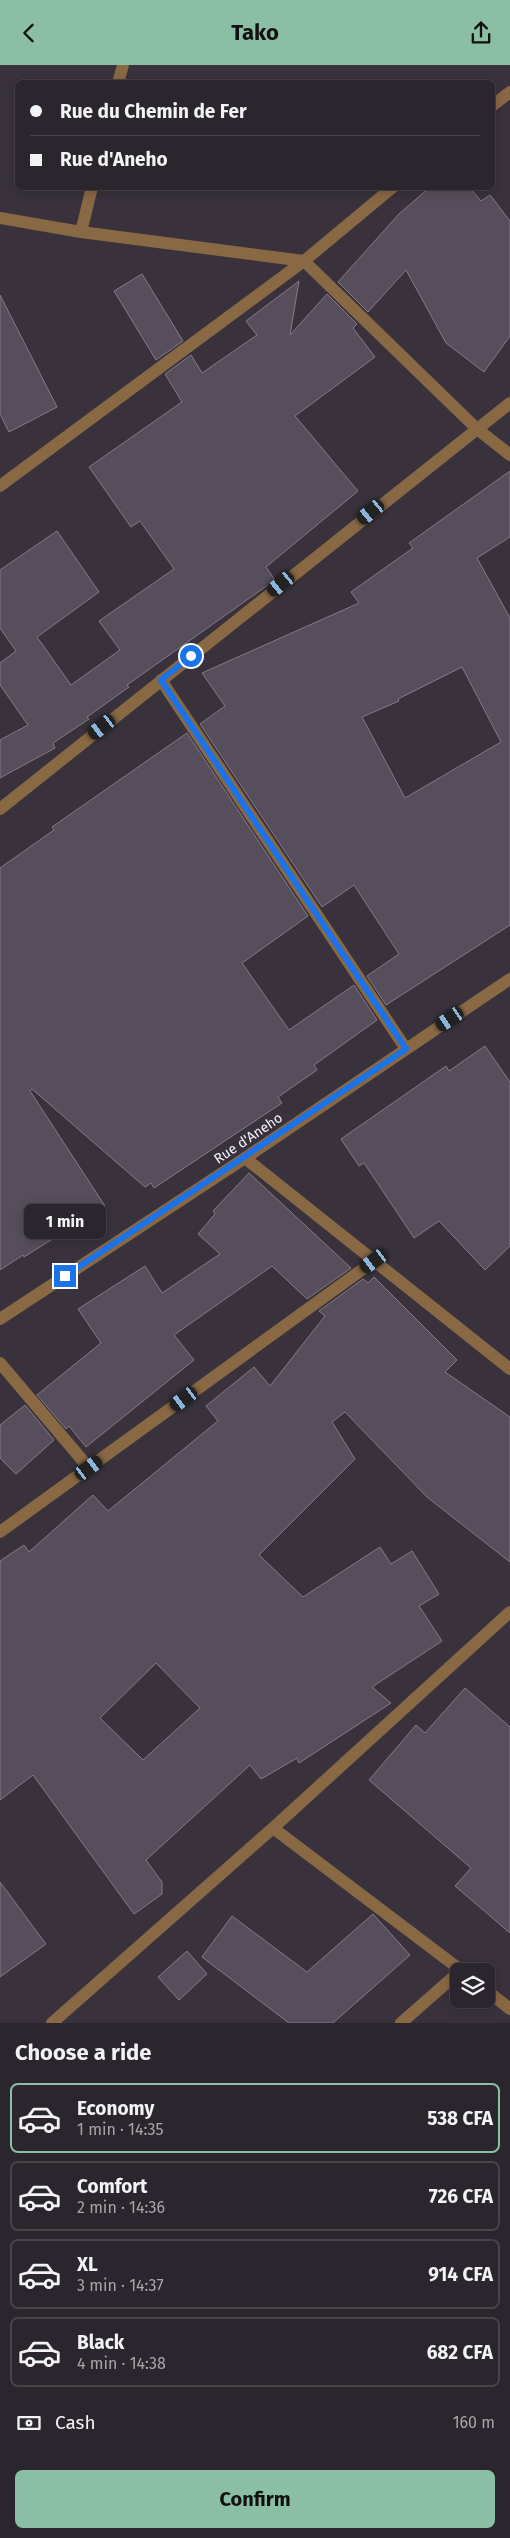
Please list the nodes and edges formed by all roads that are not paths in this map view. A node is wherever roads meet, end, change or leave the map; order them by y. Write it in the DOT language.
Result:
graph roads {
  1 [pos="123,65"];
  2 [pos="119,80"];
  3 [pos="510,92"];
  4 [pos="495,104"];
  5 [pos="91,190"];
  6 [pos="389,190"];
  7 [pos="0,218"];
  8 [pos="81,233"];
  9 [pos="304,261"];
  10 [pos="510,403"];
  11 [pos="476,428"];
  12 [pos="510,455"];
  13 [pos="0,486"];
  14 [pos="161,680"];
  15 [pos="0,809"];
  16 [pos="510,979"];
  17 [pos="406,1049"];
  18 [pos="245,1158"];
  19 [pos="374,1261"];
  20 [pos="0,1319"];
  21 [pos="0,1363"];
  22 [pos="510,1369"];
  23 [pos="89,1468"];
  24 [pos="0,1532"];
  25 [pos="510,1612"];
  26 [pos="273,1828"];
  27 [pos="450,1963"];
  28 [pos="450,1980"];
  29 [pos="495,1997"];
  30 [pos="510,2009"];
  31 [pos="52,2023"];
  32 [pos="401,2023"];
  1 -- 2 [label="street"];
  3 -- 4 [label="street"];
  5 -- 8 [label="street"];
  6 -- 9 [label="street"];
  7 -- 8 [label="street"];
  8 -- 9 [label="street"];
  9 -- 11 [label="street"];
  9 -- 13 [label="street"];
  10 -- 11 [label="street"];
  11 -- 12 [label="street"];
  11 -- 14 [label="street"];
  14 -- 15 [label="street"];
  14 -- 17 [label="street"];
  16 -- 17 [label="street, Rue d'Aneho"];
  17 -- 18 [label="street, Rue d'Aneho"];
  18 -- 19 [label="street"];
  18 -- 20 [label="street, Rue d'Aneho"];
  19 -- 22 [label="street"];
  19 -- 23 [label="street"];
  21 -- 23 [label="street"];
  23 -- 24 [label="street"];
  25 -- 26 [label="street"];
  26 -- 27 [label="street"];
  26 -- 31 [label="street"];
  28 -- 32 [label="street"];
  29 -- 30 [label="street"];
}
